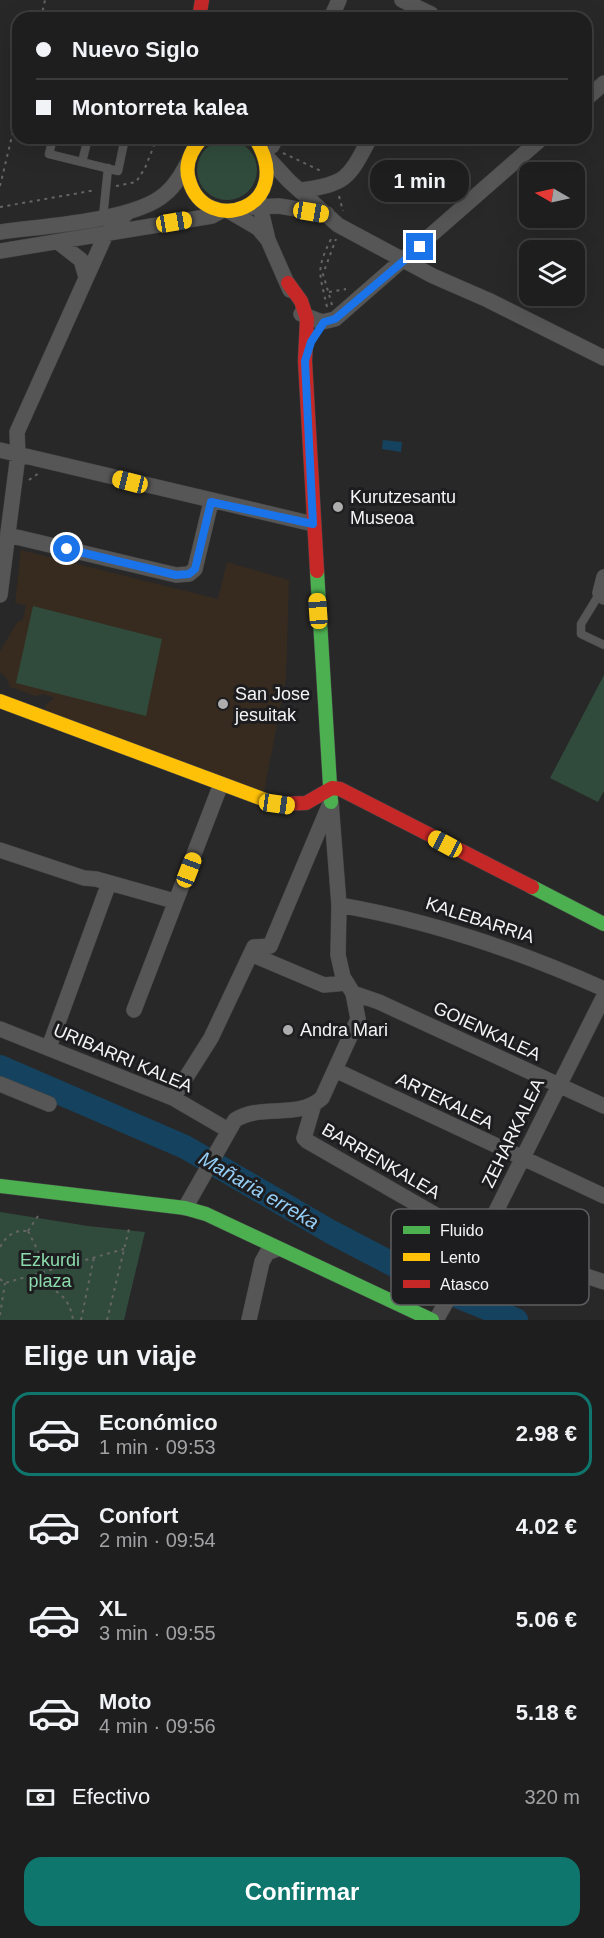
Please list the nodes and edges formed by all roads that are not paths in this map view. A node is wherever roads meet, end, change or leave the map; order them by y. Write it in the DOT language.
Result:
graph roads {
  1 [pos="402,0"];
  2 [pos="432,11"];
  3 [pos="604,83"];
  4 [pos="592,94"];
  5 [pos="52,144"];
  6 [pos="86,144"];
  7 [pos="124,144"];
  8 [pos="196,144"];
  9 [pos="367,144"];
  10 [pos="535,144"];
  11 [pos="272,147"];
  12 [pos="82,162"];
  13 [pos="187,164"];
  14 [pos="108,168"];
  15 [pos="302,190"];
  16 [pos="255,204"];
  17 [pos="225,211"];
  18 [pos="127,213"];
  19 [pos="327,214"];
  20 [pos="102,217"];
  21 [pos="0,232"];
  22 [pos="106,234"];
  23 [pos="268,240"];
  24 [pos="58,242"];
  25 [pos="0,251"];
  26 [pos="402,260"];
  27 [pos="86,277"];
  28 [pos="324,316"];
  29 [pos="306,351"];
  30 [pos="604,358"];
  31 [pos="17,432"];
  32 [pos="0,443"];
  33 [pos="0,450"];
  34 [pos="18,455"];
  35 [pos="44,461"];
  36 [pos="16,471"];
  37 [pos="211,502"];
  38 [pos="313,524"];
  39 [pos="8,535"];
  40 [pos="604,577"];
  41 [pos="0,595"];
  42 [pos="602,595"];
  43 [pos="604,645"];
  44 [pos="0,701"];
  45 [pos="221,784"];
  46 [pos="331,795"];
  47 [pos="0,850"];
  48 [pos="109,883"];
  49 [pos="174,901"];
  50 [pos="339,905"];
  51 [pos="604,924"];
  52 [pos="251,954"];
  53 [pos="350,988"];
  54 [pos="604,989"];
  55 [pos="604,996"];
  56 [pos="134,1010"];
  57 [pos="0,1029"];
  58 [pos="49,1047"];
  59 [pos="335,1070"];
  60 [pos="0,1084"];
  61 [pos="557,1086"];
  62 [pos="173,1098"];
  63 [pos="49,1104"];
  64 [pos="314,1104"];
  65 [pos="604,1107"];
  66 [pos="228,1130"];
  67 [pos="522,1159"];
  68 [pos="0,1186"];
  69 [pos="604,1196"];
  70 [pos="185,1208"];
  71 [pos="425,1209"];
  72 [pos="497,1209"];
  73 [pos="277,1249"];
  74 [pos="589,1277"];
  75 [pos="604,1282"];
  76 [pos="391,1301"];
  77 [pos="401,1305"];
  78 [pos="446,1305"];
  79 [pos="249,1320"];
  80 [pos="434,1320"];
  1 -- 2 [label="street"];
  3 -- 4 [label="street"];
  5 -- 12 [label="lane"];
  6 -- 12 [label="lane"];
  7 -- 14 [label="lane"];
  8 -- 13 [label="street"];
  9 -- 15 [label="street"];
  10 -- 26 [label="street"];
  11 -- 15 [label="street"];
  11 -- 16 [label="street"];
  12 -- 14 [label="lane"];
  13 -- 17 [label="street"];
  13 -- 18 [label="street"];
  14 -- 20 [label="lane"];
  15 -- 19 [label="street"];
  16 -- 17 [label="street"];
  16 -- 19 [label="street"];
  16 -- 23 [label="street"];
  17 -- 22 [label="street"];
  17 -- 23 [label="street"];
  18 -- 20 [label="street"];
  18 -- 22 [label="street"];
  19 -- 26 [label="street"];
  20 -- 21 [label="street"];
  22 -- 24 [label="street"];
  22 -- 27 [label="street"];
  23 -- 28 [label="street"];
  24 -- 25 [label="street"];
  24 -- 27 [label="street"];
  26 -- 28 [label="street"];
  26 -- 30 [label="street"];
  27 -- 31 [label="street"];
  28 -- 29 [label="street"];
  29 -- 38 [label="street"];
  31 -- 32 [label="street"];
  31 -- 34 [label="street"];
  33 -- 34 [label="street"];
  34 -- 35 [label="street"];
  34 -- 36 [label="street"];
  35 -- 36 [label="street"];
  35 -- 37 [label="street"];
  36 -- 39 [label="street"];
  37 -- 38 [label="street"];
  37 -- 39 [label="street"];
  38 -- 46 [label="street"];
  39 -- 41 [label="street"];
  40 -- 42 [label="street"];
  42 -- 43 [label="lane"];
  44 -- 45 [label="street"];
  45 -- 46 [label="street"];
  45 -- 49 [label="street"];
  46 -- 50 [label="street"];
  46 -- 51 [label="street"];
  46 -- 52 [label="street"];
  47 -- 48 [label="street"];
  48 -- 49 [label="street"];
  48 -- 58 [label="street"];
  49 -- 56 [label="street"];
  50 -- 53 [label="street"];
  50 -- 54 [label="street, KALEBARRIA"];
  52 -- 53 [label="street, GOIENKALEA"];
  52 -- 62 [label="street"];
  53 -- 59 [label="street"];
  53 -- 61 [label="street, GOIENKALEA"];
  55 -- 61 [label="street, ZEHARKALEA"];
  57 -- 58 [label="street, URIBARRI KALEA"];
  58 -- 62 [label="street, URIBARRI KALEA"];
  59 -- 64 [label="street"];
  59 -- 67 [label="street, ARTEKALEA"];
  60 -- 63 [label="street"];
  61 -- 65 [label="street, GOIENKALEA"];
  61 -- 67 [label="street, ZEHARKALEA"];
  62 -- 66 [label="street, URIBARRI KALEA"];
  64 -- 66 [label="street"];
  64 -- 71 [label="street, BARRENKALEA"];
  66 -- 70 [label="street"];
  67 -- 69 [label="street, ARTEKALEA"];
  67 -- 72 [label="street, ZEHARKALEA"];
  68 -- 70 [label="street"];
  70 -- 73 [label="street"];
  73 -- 76 [label="street"];
  73 -- 79 [label="street"];
  74 -- 75 [label="street, BARRENKALEA"];
  77 -- 80 [label="street"];
  78 -- 80 [label="street, ZEHARKALEA"];
}
